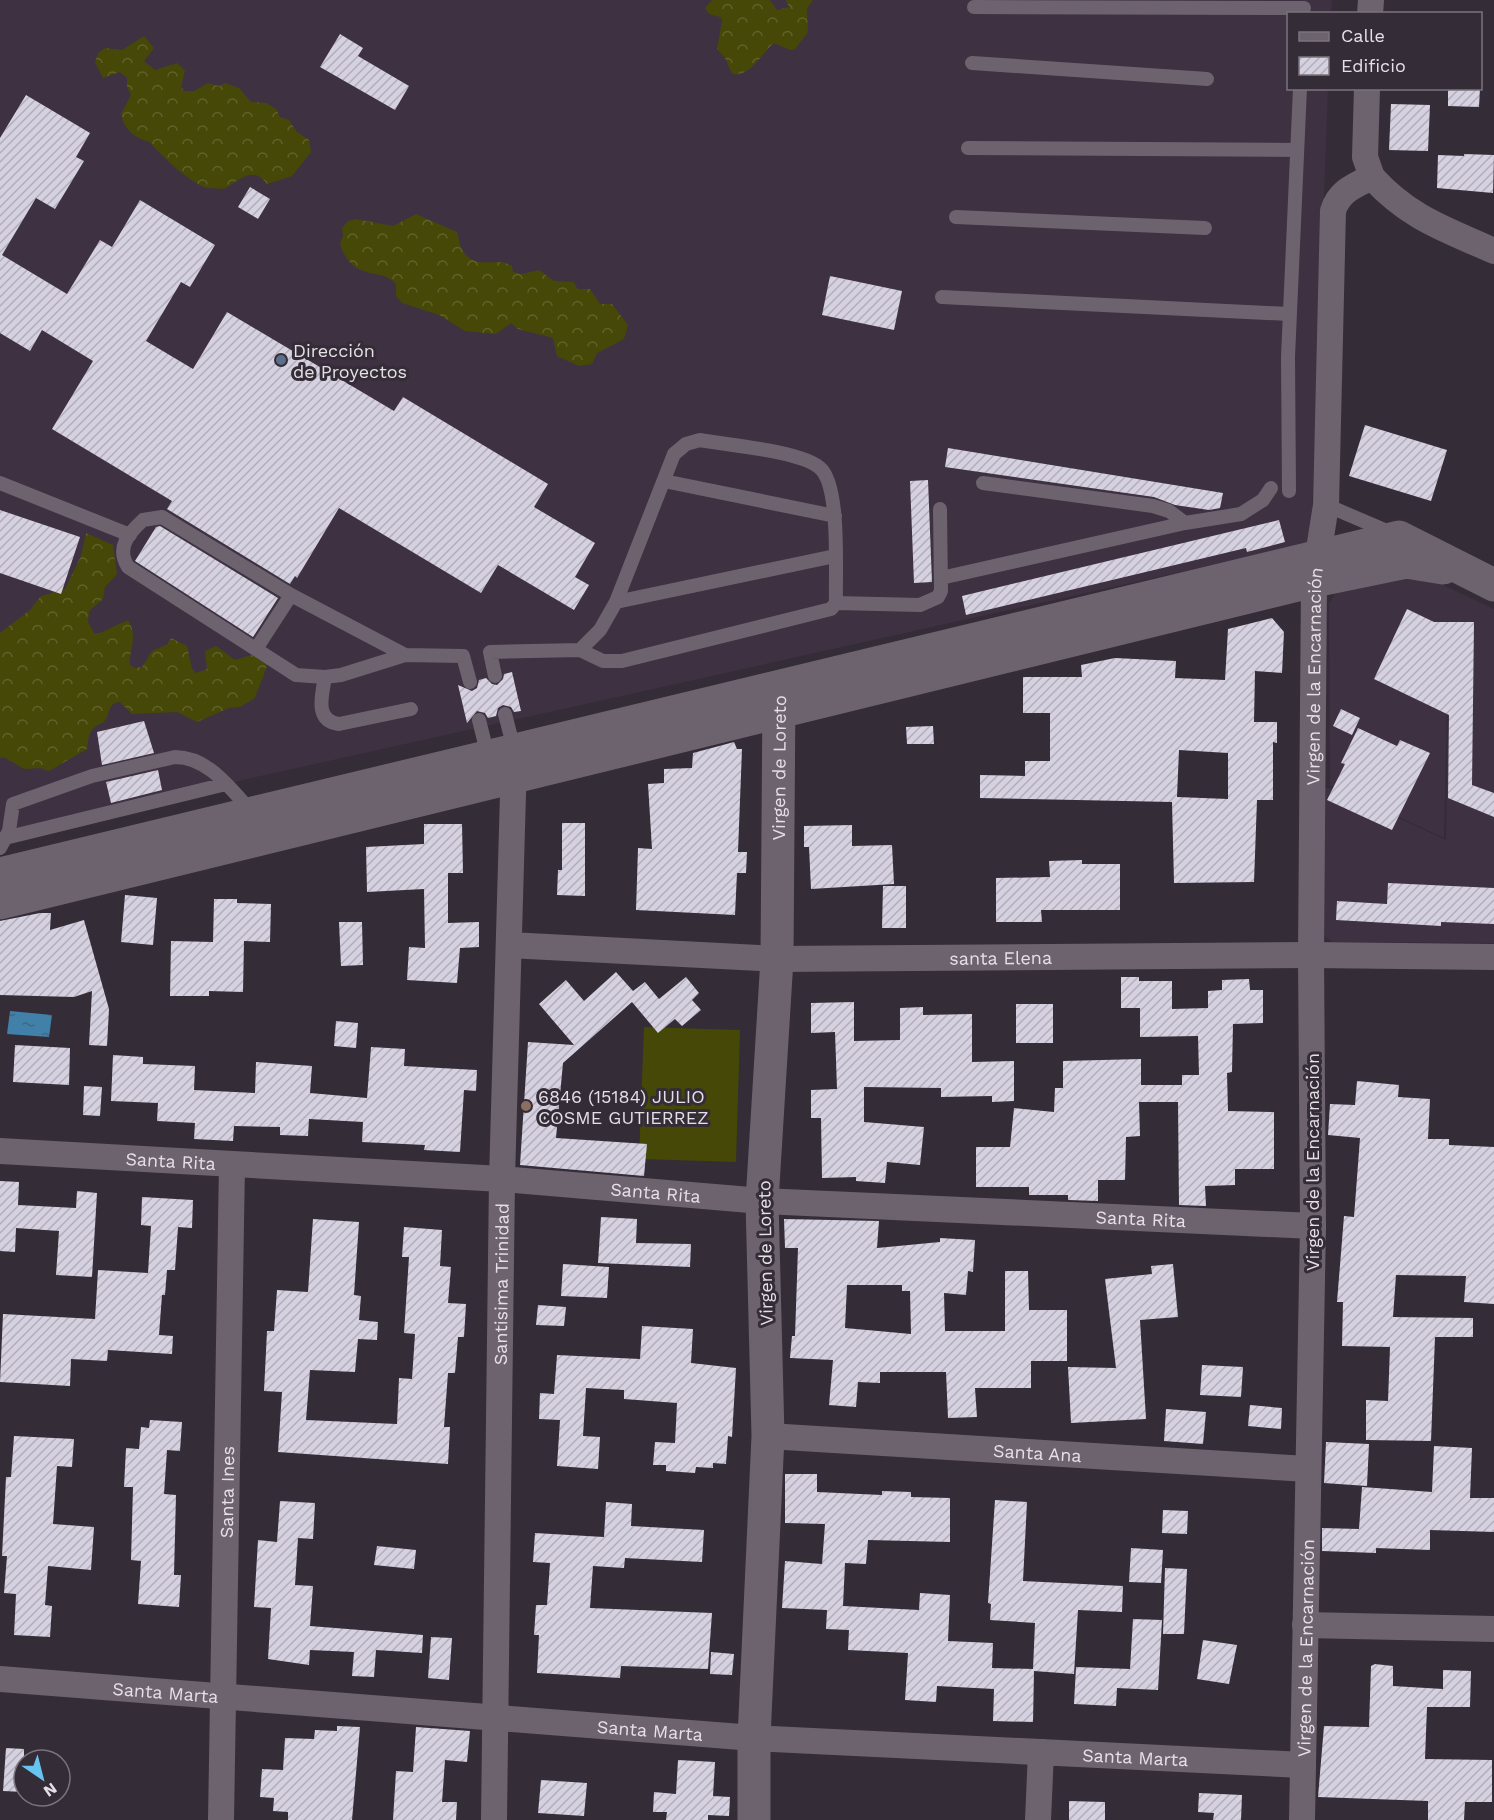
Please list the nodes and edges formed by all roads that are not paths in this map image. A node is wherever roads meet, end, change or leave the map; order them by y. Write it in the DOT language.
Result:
graph roads {
  1 [pos="974,7"];
  2 [pos="1304,7"];
  3 [pos="972,63"];
  4 [pos="1207,79"];
  5 [pos="1300,90"];
  6 [pos="1367,90"];
  7 [pos="968,148"];
  8 [pos="1297,150"];
  9 [pos="1372,177"];
  10 [pos="956,217"];
  11 [pos="1205,228"];
  12 [pos="1494,250"];
  13 [pos="942,297"];
  14 [pos="1289,314"];
  15 [pos="664,481"];
  16 [pos="0,483"];
  17 [pos="984,483"];
  18 [pos="1271,488"];
  19 [pos="1288,491"];
  20 [pos="1326,505"];
  21 [pos="940,509"];
  22 [pos="835,516"];
  23 [pos="1185,523"];
  24 [pos="130,535"];
  25 [pos="1399,537"];
  26 [pos="835,555"];
  27 [pos="1316,568"];
  28 [pos="941,578"];
  29 [pos="1481,579"];
  30 [pos="291,596"];
  31 [pos="616,602"];
  32 [pos="836,603"];
  33 [pos="256,649"];
  34 [pos="580,650"];
  35 [pos="490,652"];
  36 [pos="405,655"];
  37 [pos="463,656"];
  38 [pos="495,676"];
  39 [pos="325,677"];
  40 [pos="470,682"];
  41 [pos="779,699"];
  42 [pos="411,708"];
  43 [pos="505,714"];
  44 [pos="479,720"];
  45 [pos="505,761"];
  46 [pos="226,784"];
  47 [pos="7,805"];
  48 [pos="252,812"];
  49 [pos="2,842"];
  50 [pos="0,874"];
  51 [pos="0,903"];
  52 [pos="509,945"];
  53 [pos="1311,955"];
  54 [pos="1494,957"];
  55 [pos="777,959"];
  56 [pos="0,1151"];
  57 [pos="232,1164"];
  58 [pos="502,1179"];
  59 [pos="762,1201"];
  60 [pos="1313,1226"];
  61 [pos="768,1436"];
  62 [pos="1308,1469"];
  63 [pos="1305,1625"];
  64 [pos="1494,1629"];
  65 [pos="0,1679"];
  66 [pos="222,1694"];
  67 [pos="495,1718"];
  68 [pos="754,1738"];
  69 [pos="1041,1752"];
  70 [pos="1303,1765"];
  71 [pos="221,1820"];
  72 [pos="494,1820"];
  73 [pos="754,1820"];
  74 [pos="1038,1820"];
  75 [pos="1302,1820"];
  1 -- 2 [label="lane"];
  3 -- 4 [label="lane"];
  5 -- 8 [label="lane"];
  6 -- 9 [label="street"];
  7 -- 8 [label="lane"];
  8 -- 14 [label="lane"];
  9 -- 12 [label="street"];
  9 -- 20 [label="street, Virgen de la Encarnación"];
  10 -- 11 [label="lane"];
  13 -- 14 [label="lane"];
  14 -- 19 [label="lane"];
  15 -- 22 [label="lane"];
  15 -- 22 [label="lane"];
  15 -- 31 [label="lane"];
  16 -- 24 [label="lane"];
  17 -- 23 [label="lane"];
  18 -- 23 [label="lane"];
  20 -- 25 [label="lane"];
  20 -- 27 [label="street, Virgen de la Encarnación"];
  21 -- 28 [label="lane"];
  22 -- 26 [label="lane"];
  23 -- 28 [label="lane"];
  24 -- 30 [label="lane"];
  24 -- 33 [label="lane"];
  25 -- 27 [label="main road"];
  25 -- 29 [label="main road"];
  26 -- 31 [label="lane"];
  26 -- 32 [label="lane"];
  27 -- 29 [label="main road"];
  27 -- 41 [label="main road"];
  27 -- 53 [label="street, Virgen de la Encarnación"];
  28 -- 32 [label="lane"];
  30 -- 33 [label="lane"];
  30 -- 36 [label="lane"];
  31 -- 34 [label="lane"];
  32 -- 34 [label="lane"];
  33 -- 39 [label="lane"];
  34 -- 35 [label="lane"];
  35 -- 37 [label="lane"];
  35 -- 38 [label="lane"];
  36 -- 37 [label="lane"];
  36 -- 39 [label="lane"];
  37 -- 40 [label="lane"];
  39 -- 42 [label="lane"];
  41 -- 45 [label="main road"];
  41 -- 55 [label="main road, Virgen de Loreto"];
  43 -- 45 [label="lane"];
  44 -- 45 [label="lane"];
  45 -- 48 [label="main road"];
  45 -- 51 [label="main road"];
  45 -- 52 [label="street, Santisima Trinidad"];
  46 -- 47 [label="lane"];
  46 -- 48 [label="lane"];
  46 -- 49 [label="lane"];
  47 -- 49 [label="lane"];
  48 -- 50 [label="main road"];
  52 -- 55 [label="street, santa Elena"];
  52 -- 58 [label="street, Santisima Trinidad"];
  53 -- 54 [label="street, santa Elena"];
  53 -- 55 [label="street, santa Elena"];
  53 -- 60 [label="street, Virgen de la Encarnación"];
  55 -- 59 [label="main road, Virgen de Loreto"];
  56 -- 57 [label="street, Santa Rita"];
  57 -- 58 [label="street, Santa Rita"];
  57 -- 66 [label="street, Santa Ines"];
  58 -- 59 [label="street, Santa Rita"];
  58 -- 67 [label="street, Santisima Trinidad"];
  59 -- 60 [label="street, Santa Rita"];
  59 -- 61 [label="main road, Virgen de Loreto"];
  60 -- 62 [label="street, Virgen de la Encarnación"];
  61 -- 62 [label="street, Santa Ana"];
  61 -- 68 [label="main road, Virgen de Loreto"];
  62 -- 63 [label="street, Virgen de la Encarnación"];
  63 -- 64 [label="street"];
  63 -- 70 [label="street, Virgen de la Encarnación"];
  65 -- 66 [label="street, Santa Marta"];
  66 -- 67 [label="street, Santa Marta"];
  66 -- 71 [label="street, Santa Ines"];
  67 -- 68 [label="street, Santa Marta"];
  67 -- 72 [label="street, Santisima Trinidad"];
  68 -- 69 [label="street, Santa Marta"];
  68 -- 73 [label="main road, Virgen de Loreto"];
  69 -- 70 [label="street, Santa Marta"];
  69 -- 74 [label="street"];
  70 -- 75 [label="street, Virgen de la Encarnación"];
}
